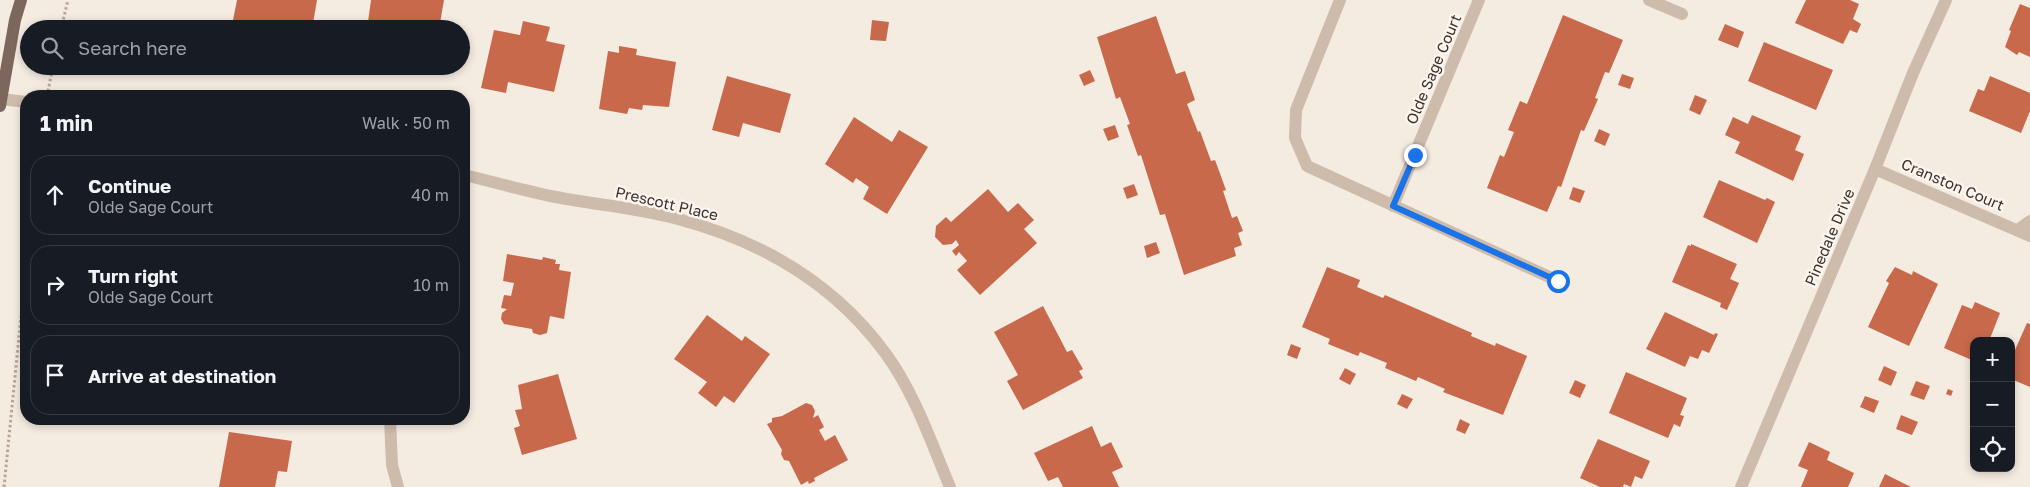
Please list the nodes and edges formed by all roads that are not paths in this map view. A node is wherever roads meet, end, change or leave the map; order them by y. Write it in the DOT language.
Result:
graph roads {
  1 [pos="21,0"];
  2 [pos="1340,0"];
  3 [pos="1479,0"];
  4 [pos="1649,0"];
  5 [pos="1946,0"];
  6 [pos="1682,14"];
  7 [pos="0,102"];
  8 [pos="20,102"];
  9 [pos="1875,169"];
  10 [pos="470,176"];
  11 [pos="1393,206"];
  12 [pos="2030,221"];
  13 [pos="2024,233"];
  14 [pos="1558,281"];
  15 [pos="390,425"];
  16 [pos="398,487"];
  17 [pos="950,487"];
  18 [pos="1741,487"];
  1 -- 7 [label="main road"];
  2 -- 11 [label="street"];
  3 -- 11 [label="street, Olde Sage Court"];
  4 -- 6 [label="street"];
  5 -- 9 [label="street, Pinedale Drive"];
  7 -- 8 [label="street"];
  9 -- 13 [label="street, Cranston Court"];
  9 -- 18 [label="street, Pinedale Drive"];
  10 -- 17 [label="street, Prescott Place"];
  11 -- 14 [label="street"];
  12 -- 13 [label="street, Cranston Court"];
  15 -- 16 [label="street"];
}
